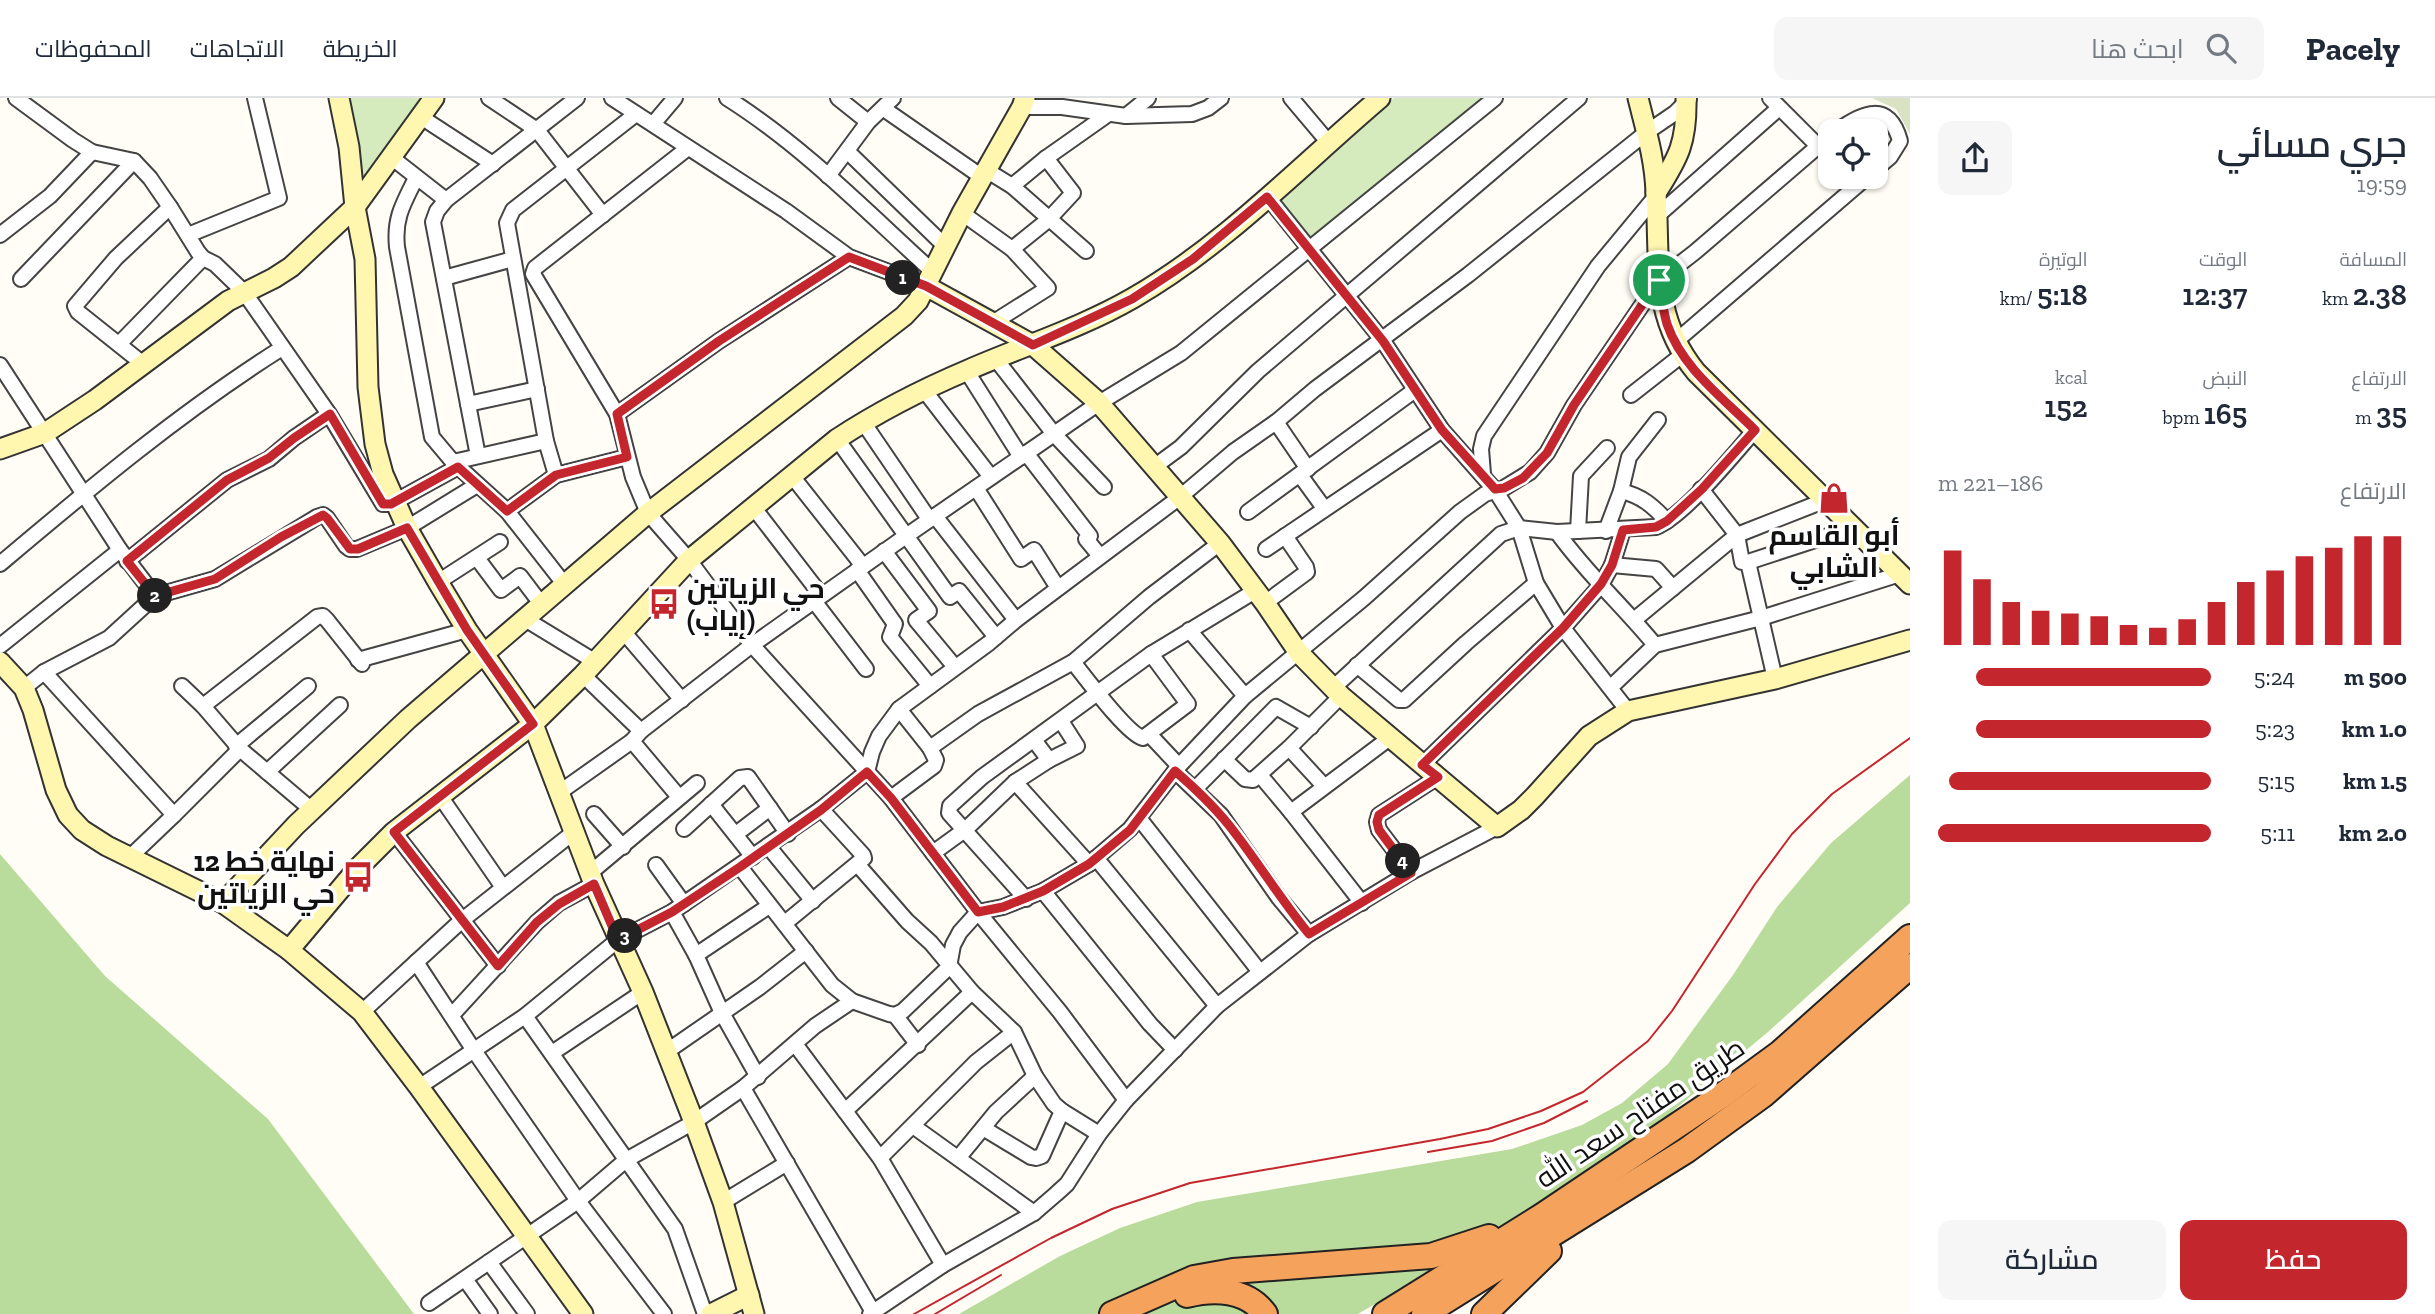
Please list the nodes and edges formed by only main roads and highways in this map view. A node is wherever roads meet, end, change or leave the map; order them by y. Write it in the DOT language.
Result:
graph roads {
  1 [pos="1910,937"];
  2 [pos="1910,966"];
  3 [pos="1542,1216"];
  4 [pos="1581,1218"];
  5 [pos="1112,1314"];
  6 [pos="1149,1314"];
  7 [pos="1265,1314"];
  8 [pos="1385,1314"];
  9 [pos="1424,1314"];
  10 [pos="1484,1314"];
  1 -- 3 [label="highway, طريق مفتاح سعد الله"];
  2 -- 4 [label="highway, طريق مفتاح سعد الله"];
  3 -- 5 [label="highway"];
  3 -- 8 [label="highway, طريق مفتاح سعد الله"];
  4 -- 9 [label="highway, طريق مفتاح سعد الله"];
  4 -- 10 [label="highway"];
  6 -- 7 [label="highway"];
}
